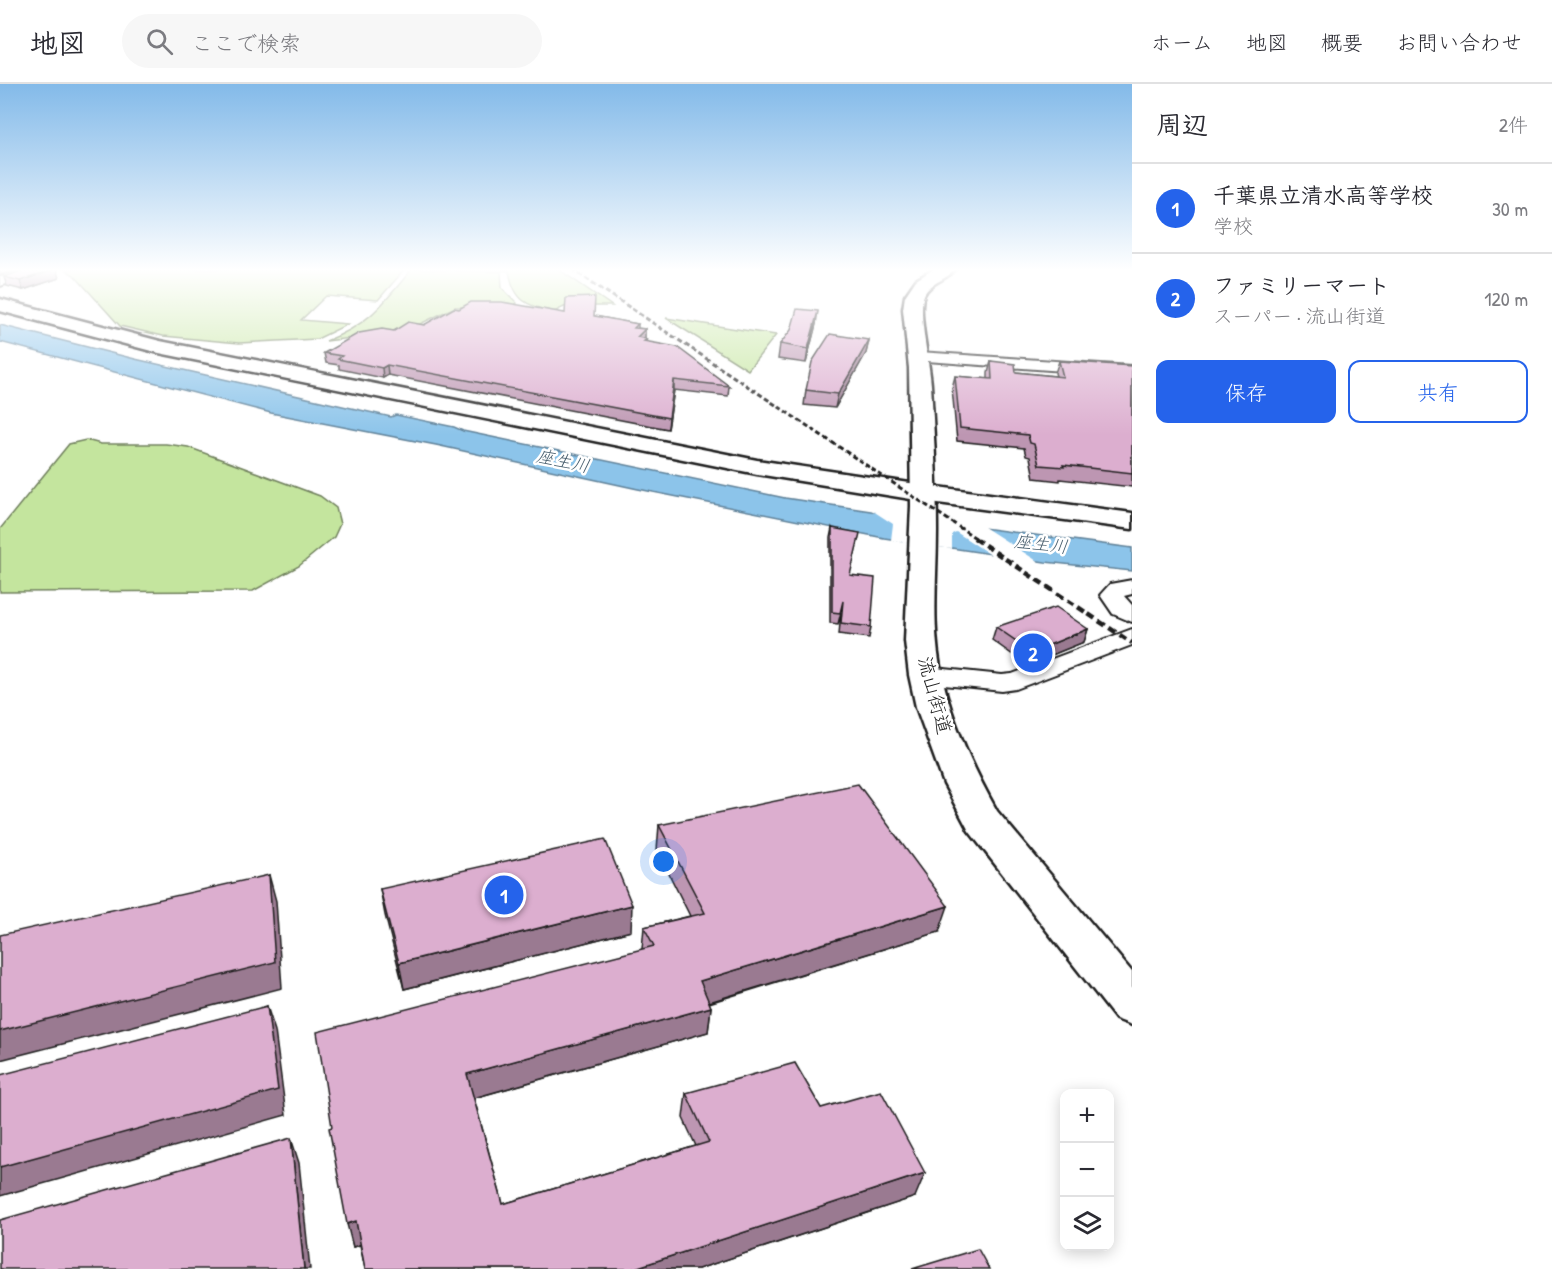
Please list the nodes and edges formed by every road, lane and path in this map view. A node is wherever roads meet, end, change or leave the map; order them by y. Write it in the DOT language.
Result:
graph roads {
  1 [pos="73,324"];
  2 [pos="914,324"];
  3 [pos="919,357"];
  4 [pos="1132,371"];
  5 [pos="924,500"];
  6 [pos="1132,521"];
  7 [pos="1132,587"];
  8 [pos="1132,615"];
  9 [pos="1132,636"];
  10 [pos="925,675"];
  11 [pos="1132,1005"];
  1 -- 5 [label="street"];
  2 -- 3 [label="street, 流山街道"];
  3 -- 4 [label="street"];
  3 -- 5 [label="street, 流山街道"];
  5 -- 6 [label="street"];
  5 -- 10 [label="street, 流山街道"];
  7 -- 8 [label="street"];
  9 -- 10 [label="street"];
  10 -- 11 [label="street, 流山街道"];
}
